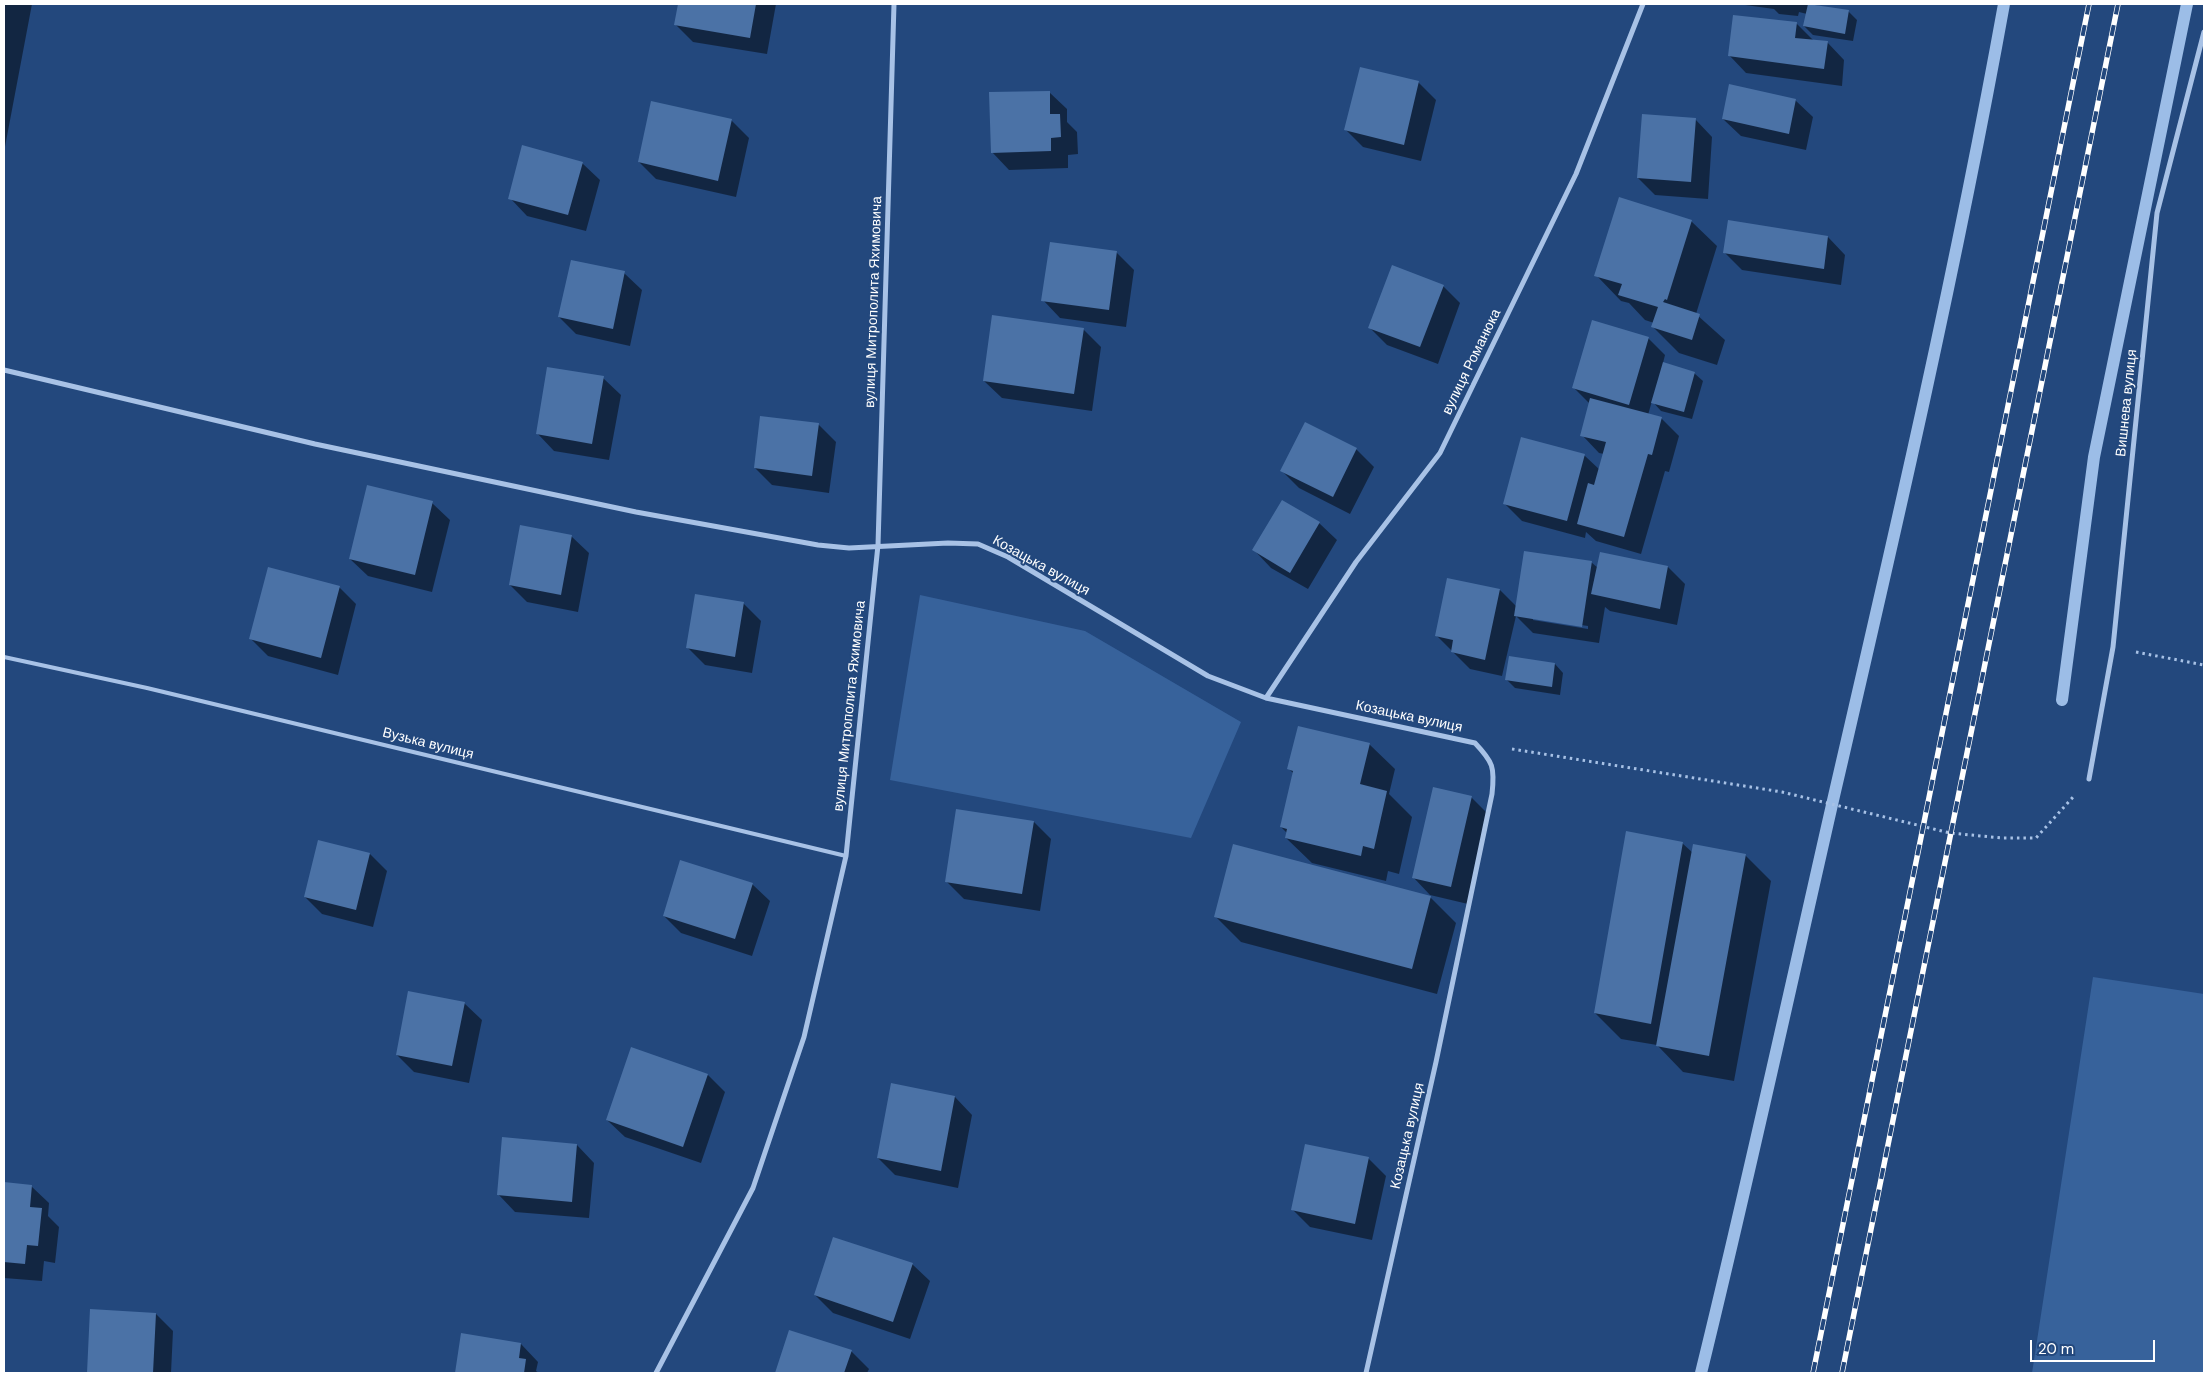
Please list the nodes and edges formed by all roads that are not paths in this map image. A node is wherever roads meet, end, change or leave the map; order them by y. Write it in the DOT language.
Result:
graph roads {
  1 [pos="894,4"];
  2 [pos="1643,4"];
  3 [pos="2204,32"];
  4 [pos="4,370"];
  5 [pos="878,545"];
  6 [pos="4,657"];
  7 [pos="1266,698"];
  8 [pos="2089,779"];
  9 [pos="846,856"];
  10 [pos="656,1373"];
  11 [pos="1366,1373"];
  1 -- 5 [label="street, вулиця Митрополита Яхимовича"];
  2 -- 7 [label="street, вулиця Романюка"];
  3 -- 8 [label="street, Вишнева вулиця"];
  4 -- 5 [label="street, Козацька вулиця"];
  5 -- 7 [label="street, Козацька вулиця"];
  5 -- 9 [label="street, вулиця Митрополита Яхимовича"];
  6 -- 9 [label="lane, Вузька вулиця"];
  7 -- 11 [label="street, Козацька вулиця"];
  9 -- 10 [label="street, вулиця Митрополита Яхимовича"];
}
